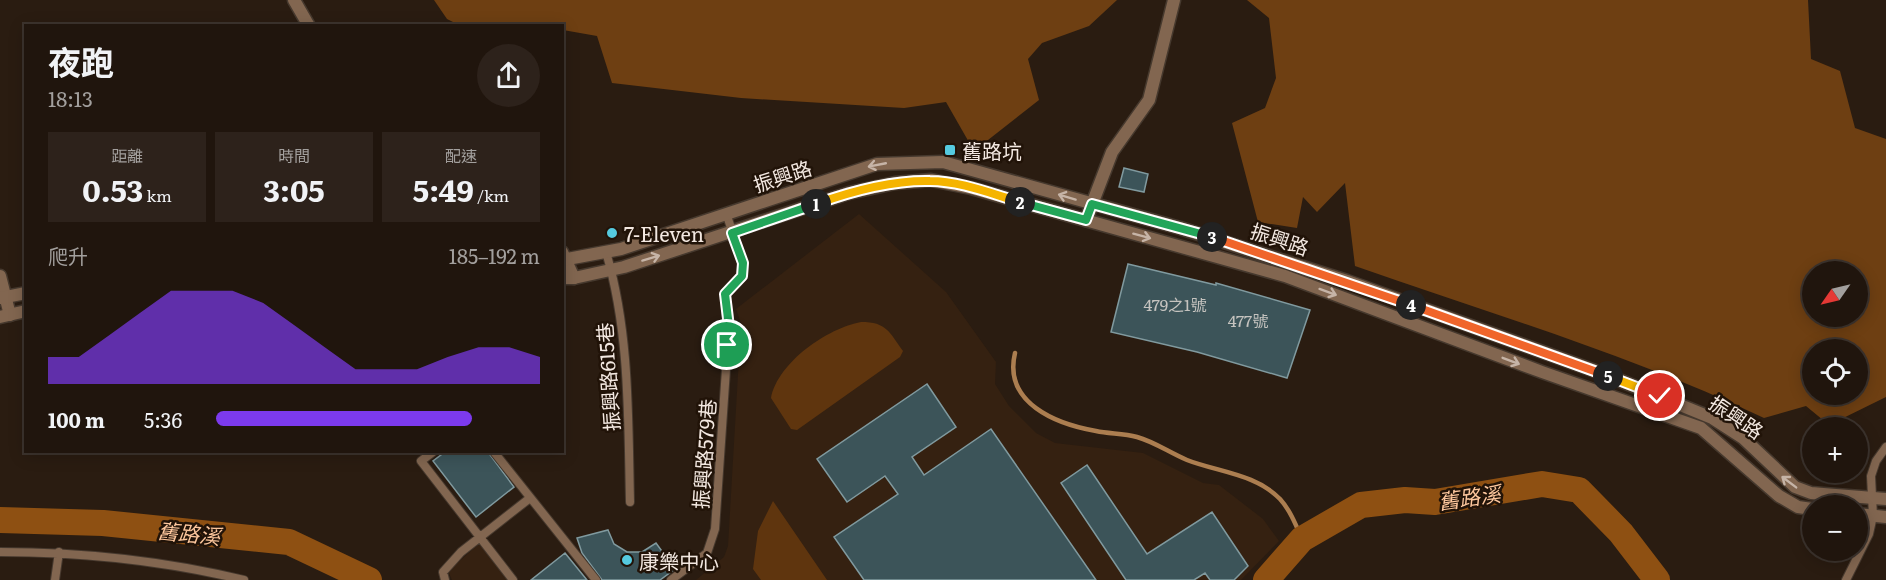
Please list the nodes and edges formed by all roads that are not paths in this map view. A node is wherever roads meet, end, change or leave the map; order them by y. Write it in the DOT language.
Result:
graph roads {
  1 [pos="294,0"];
  2 [pos="1174,0"];
  3 [pos="308,24"];
  4 [pos="1092,204"];
  5 [pos="726,213"];
  6 [pos="1086,220"];
  7 [pos="732,233"];
  8 [pos="606,252"];
  9 [pos="564,257"];
  10 [pos="611,270"];
  11 [pos="0,276"];
  12 [pos="568,278"];
  13 [pos="24,293"];
  14 [pos="3,297"];
  15 [pos="24,311"];
  16 [pos="5,316"];
  17 [pos="1886,447"];
  18 [pos="432,453"];
  19 [pos="495,453"];
  20 [pos="1871,497"];
  21 [pos="530,498"];
  22 [pos="1886,499"];
  23 [pos="630,502"];
  24 [pos="1802,508"];
  25 [pos="1880,516"];
  26 [pos="480,537"];
  27 [pos="0,552"];
  28 [pos="60,552"];
  29 [pos="55,580"];
  30 [pos="244,580"];
  31 [pos="445,580"];
  32 [pos="513,580"];
  33 [pos="596,580"];
  34 [pos="671,580"];
  35 [pos="1846,580"];
  1 -- 3 [label="street"];
  2 -- 4 [label="street"];
  4 -- 5 [label="street, 振興路, one-way"];
  4 -- 6 [label="street"];
  20 -- 4 [label="street, 振興路, one-way"];
  5 -- 7 [label="lane, 振興路579巷"];
  5 -- 8 [label="street, 振興路"];
  6 -- 7 [label="street, 振興路"];
  6 -- 24 [label="street, 振興路, one-way"];
  10 -- 7 [label="street, 振興路, one-way"];
  7 -- 34 [label="lane, 振興路579巷"];
  8 -- 9 [label="street, 振興路"];
  8 -- 10 [label="lane, 振興路615巷"];
  9 -- 12 [label="street"];
  10 -- 12 [label="street, 振興路"];
  10 -- 23 [label="lane, 振興路615巷"];
  11 -- 14 [label="street"];
  13 -- 14 [label="street"];
  14 -- 16 [label="street"];
  15 -- 16 [label="street"];
  17 -- 20 [label="lane"];
  18 -- 26 [label="lane"];
  19 -- 21 [label="lane"];
  20 -- 22 [label="street, 振興路"];
  20 -- 25 [label="lane"];
  21 -- 26 [label="lane"];
  21 -- 33 [label="lane"];
  25 -- 35 [label="lane"];
  26 -- 31 [label="lane"];
  26 -- 32 [label="lane"];
  27 -- 28 [label="lane"];
  28 -- 29 [label="lane"];
  28 -- 30 [label="lane"];
}
